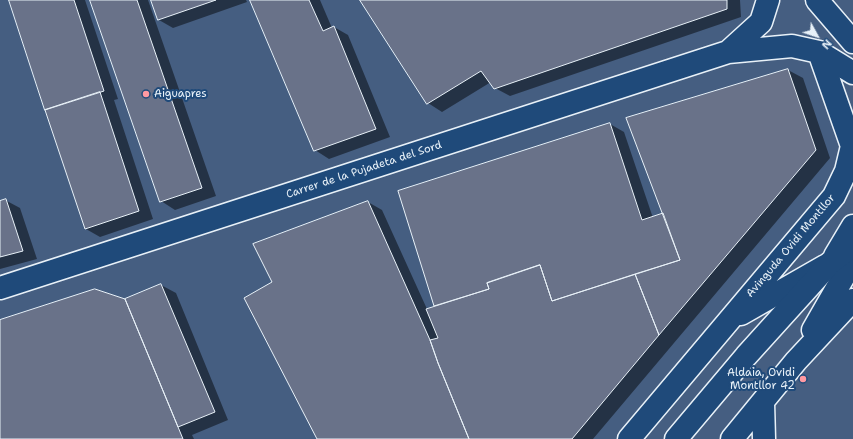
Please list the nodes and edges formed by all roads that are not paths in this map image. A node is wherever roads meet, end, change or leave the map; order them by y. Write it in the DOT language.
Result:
graph roads {
  1 [pos="768,0"];
  2 [pos="817,0"];
  3 [pos="853,42"];
  4 [pos="728,52"];
  5 [pos="819,52"];
  6 [pos="853,73"];
  7 [pos="853,226"];
  8 [pos="853,246"];
  9 [pos="831,262"];
  10 [pos="853,263"];
  11 [pos="0,288"];
  12 [pos="853,300"];
  13 [pos="728,322"];
  14 [pos="796,361"];
  15 [pos="763,402"];
  16 [pos="629,439"];
  17 [pos="676,439"];
  18 [pos="732,439"];
  19 [pos="764,439"];
  1 -- 4 [label="street, Carrer de la Pujadeta del Sord"];
  2 -- 3 [label="street"];
  4 -- 5 [label="street, Carrer de la Pujadeta del Sord"];
  4 -- 11 [label="street, Carrer de la Pujadeta del Sord"];
  5 -- 6 [label="street, Carrer de la Pujadeta del Sord"];
  5 -- 13 [label="street, Avinguda Ovidi Montllor"];
  7 -- 9 [label="street, Avinguda Ovidi Montllor"];
  8 -- 9 [label="street, Avinguda Ovidi Montllor"];
  9 -- 13 [label="street, Avinguda Ovidi Montllor"];
  9 -- 17 [label="street, Avinguda Ovidi Montllor"];
  10 -- 14 [label="street"];
  12 -- 14 [label="street"];
  13 -- 16 [label="street, Avinguda Ovidi Montllor"];
  14 -- 15 [label="street"];
  15 -- 18 [label="street"];
  15 -- 19 [label="street"];
}
